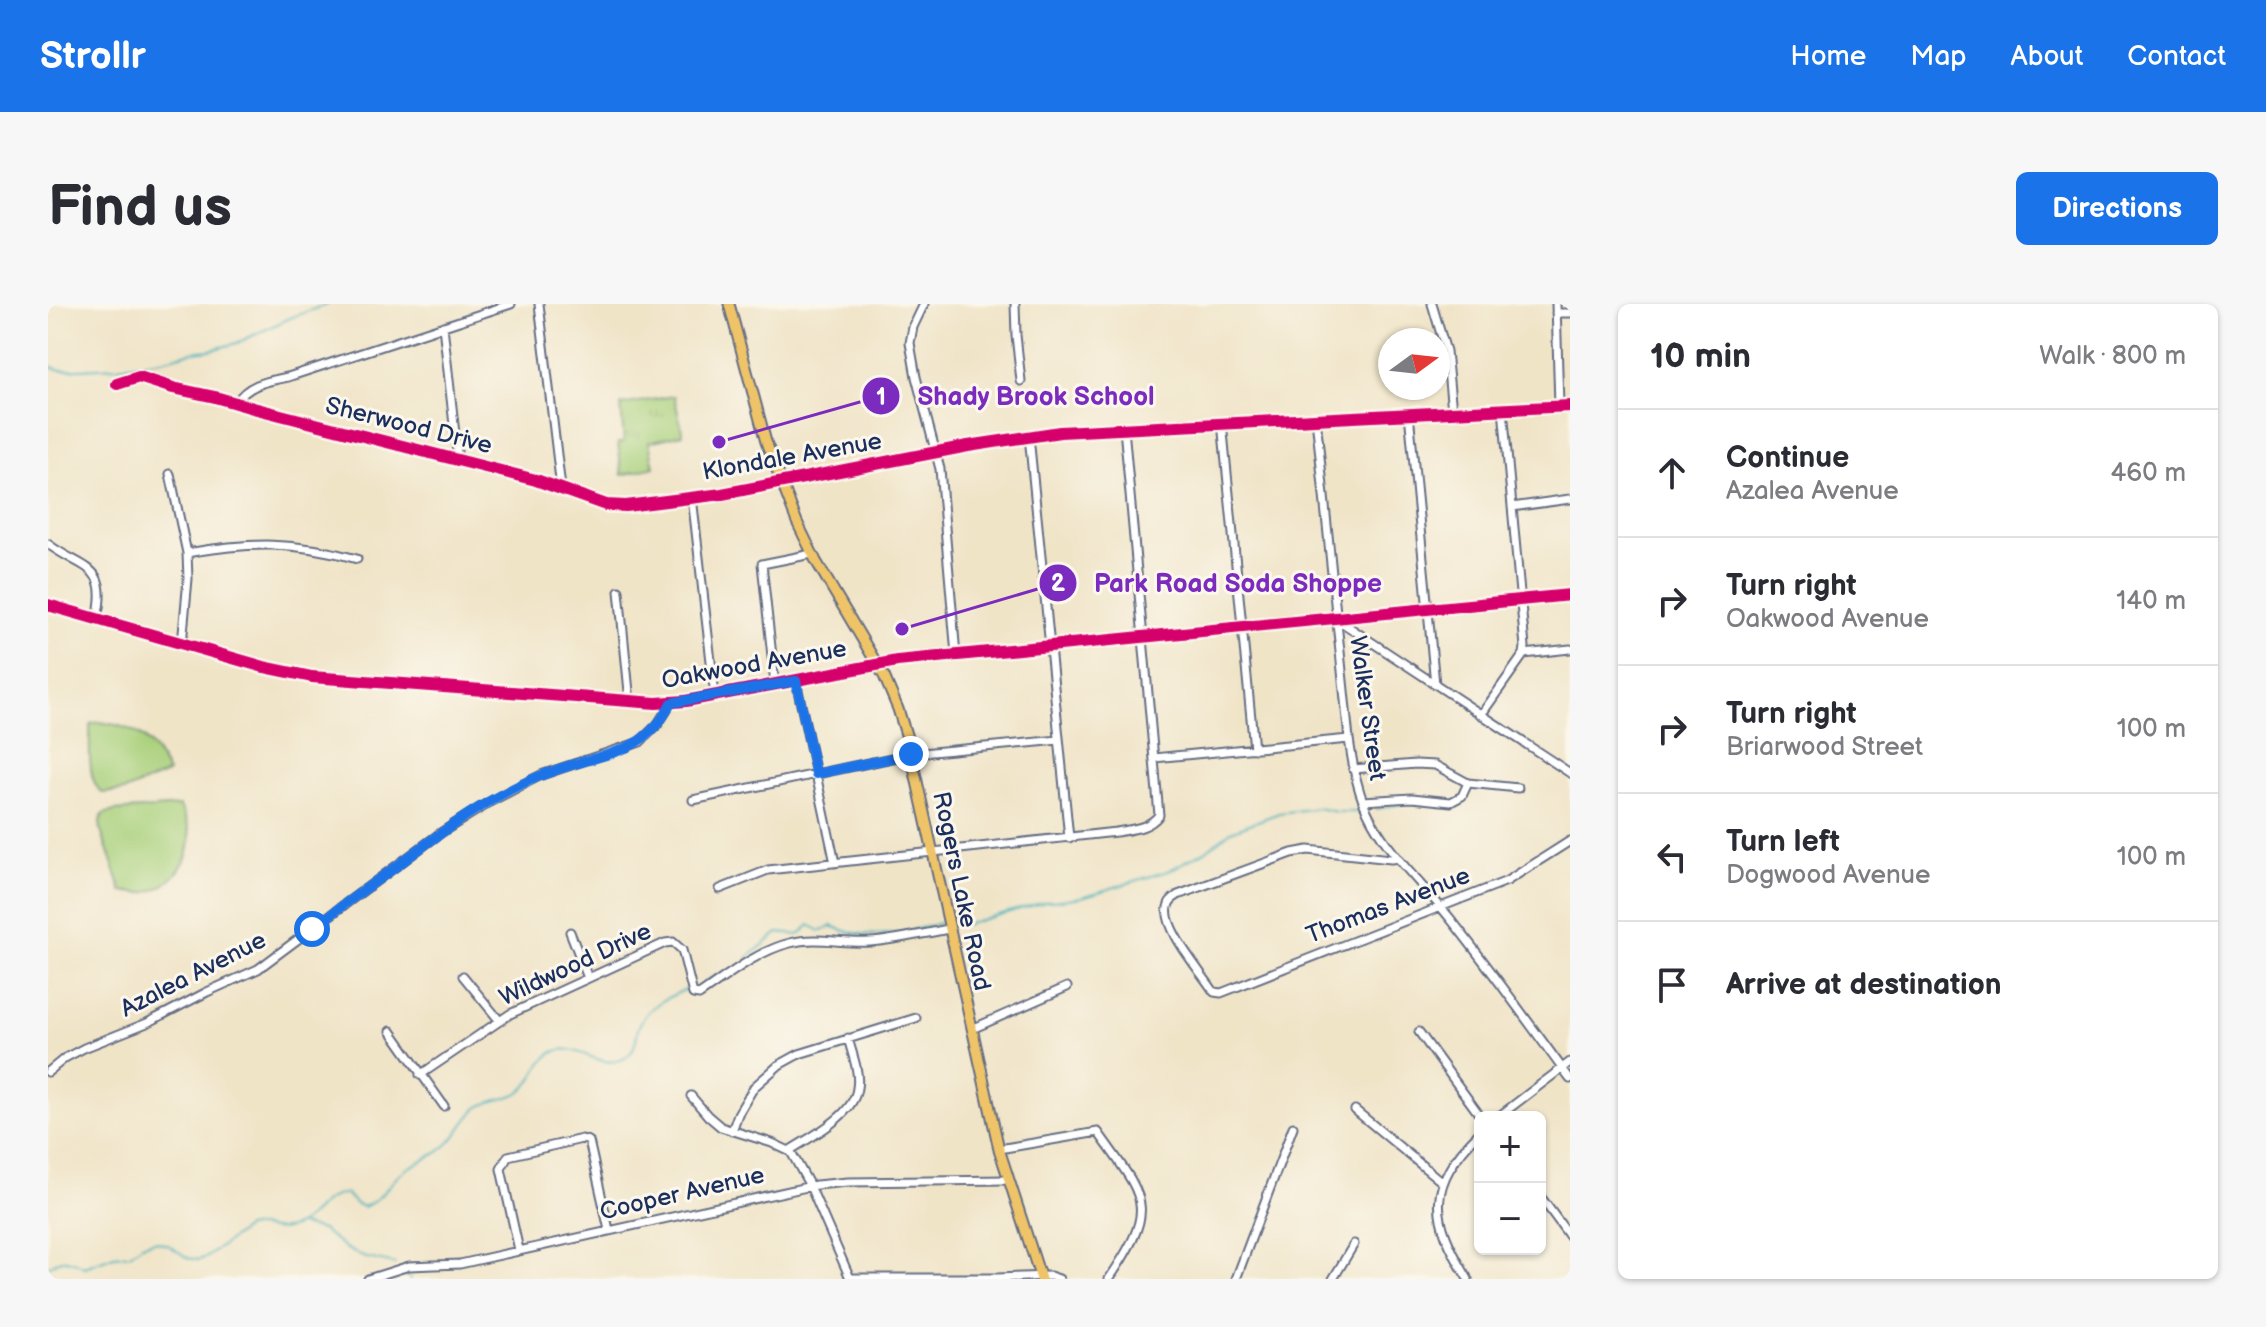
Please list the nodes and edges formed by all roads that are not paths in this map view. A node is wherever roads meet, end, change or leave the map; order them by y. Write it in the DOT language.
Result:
graph roads {
  1 [pos="511,304"];
  2 [pos="539,304"];
  3 [pos="729,304"];
  4 [pos="924,304"];
  5 [pos="1015,304"];
  6 [pos="1432,304"];
  7 [pos="1556,304"];
  8 [pos="1556,313"];
  9 [pos="1570,313"];
  10 [pos="443,326"];
  11 [pos="1021,381"];
  12 [pos="117,384"];
  13 [pos="236,403"];
  14 [pos="1559,406"];
  15 [pos="1570,406"];
  16 [pos="1503,409"];
  17 [pos="1452,411"];
  18 [pos="1409,413"];
  19 [pos="1316,418"];
  20 [pos="1222,422"];
  21 [pos="1124,428"];
  22 [pos="1029,436"];
  23 [pos="936,452"];
  24 [pos="458,461"];
  25 [pos="170,474"];
  26 [pos="781,482"];
  27 [pos="561,488"];
  28 [pos="692,497"];
  29 [pos="1570,499"];
  30 [pos="1512,507"];
  31 [pos="48,544"];
  32 [pos="187,553"];
  33 [pos="812,554"];
  34 [pos="357,559"];
  35 [pos="619,591"];
  36 [pos="1570,595"];
  37 [pos="1521,599"];
  38 [pos="48,605"];
  39 [pos="1428,609"];
  40 [pos="97,618"];
  41 [pos="1335,618"];
  42 [pos="1242,626"];
  43 [pos="1143,636"];
  44 [pos="182,644"];
  45 [pos="1049,645"];
  46 [pos="1570,649"];
  47 [pos="1524,654"];
  48 [pos="956,655"];
  49 [pos="877,665"];
  50 [pos="796,681"];
  51 [pos="775,684"];
  52 [pos="1435,684"];
  53 [pos="715,696"];
  54 [pos="630,702"];
  55 [pos="671,703"];
  56 [pos="1481,715"];
  57 [pos="1349,739"];
  58 [pos="1059,740"];
  59 [pos="1254,749"];
  60 [pos="911,754"];
  61 [pos="1154,758"];
  62 [pos="1353,769"];
  63 [pos="1570,773"];
  64 [pos="816,774"];
  65 [pos="1468,783"];
  66 [pos="1518,788"];
  67 [pos="693,800"];
  68 [pos="1363,801"];
  69 [pos="1069,838"];
  70 [pos="1570,841"];
  71 [pos="933,853"];
  72 [pos="1398,858"];
  73 [pos="835,863"];
  74 [pos="720,889"];
  75 [pos="1440,906"];
  76 [pos="950,929"];
  77 [pos="570,932"];
  78 [pos="463,976"];
  79 [pos="588,978"];
  80 [pos="1067,987"];
  81 [pos="916,1018"];
  82 [pos="499,1020"];
  83 [pos="972,1029"];
  84 [pos="391,1031"];
  85 [pos="1419,1032"];
  86 [pos="848,1038"];
  87 [pos="1570,1062"];
  88 [pos="1562,1068"];
  89 [pos="48,1072"];
  90 [pos="420,1075"];
  91 [pos="1570,1079"];
  92 [pos="691,1096"];
  93 [pos="444,1106"];
  94 [pos="1355,1110"];
  95 [pos="1477,1111"];
  96 [pos="1506,1111"];
  97 [pos="1293,1127"];
  98 [pos="732,1131"];
  99 [pos="1474,1138"];
  100 [pos="999,1149"];
  101 [pos="789,1151"];
  102 [pos="1008,1180"];
  103 [pos="1442,1182"];
  104 [pos="810,1186"];
  105 [pos="1546,1204"];
  106 [pos="609,1230"];
  107 [pos="1570,1237"];
  108 [pos="1354,1244"];
  109 [pos="519,1250"];
  110 [pos="850,1278"];
  111 [pos="1041,1278"];
  112 [pos="369,1279"];
  113 [pos="1059,1279"];
  114 [pos="1109,1279"];
  115 [pos="1236,1279"];
  116 [pos="1333,1279"];
  117 [pos="1468,1279"];
  1 -- 10 [label="street"];
  2 -- 27 [label="street"];
  3 -- 26 [label="main road, Rogers Lake Road"];
  4 -- 23 [label="street"];
  5 -- 11 [label="street"];
  6 -- 17 [label="street"];
  7 -- 8 [label="street"];
  8 -- 9 [label="street"];
  8 -- 14 [label="street"];
  10 -- 13 [label="street"];
  10 -- 24 [label="street"];
  12 -- 13 [label="street, Sherwood Drive"];
  13 -- 24 [label="street, Sherwood Drive"];
  14 -- 15 [label="street, Klondale Avenue"];
  14 -- 16 [label="street, Klondale Avenue"];
  16 -- 17 [label="street, Klondale Avenue"];
  16 -- 30 [label="street"];
  17 -- 18 [label="street, Klondale Avenue"];
  18 -- 19 [label="street, Klondale Avenue"];
  18 -- 39 [label="street"];
  19 -- 20 [label="street, Klondale Avenue"];
  19 -- 41 [label="street, Walker Street"];
  20 -- 21 [label="street, Klondale Avenue"];
  20 -- 42 [label="street"];
  21 -- 22 [label="street, Klondale Avenue"];
  21 -- 43 [label="street"];
  22 -- 23 [label="street, Klondale Avenue"];
  22 -- 45 [label="street"];
  23 -- 26 [label="street, Klondale Avenue"];
  23 -- 48 [label="street"];
  24 -- 27 [label="street, Sherwood Drive"];
  25 -- 32 [label="street"];
  26 -- 28 [label="street, Klondale Avenue"];
  26 -- 33 [label="main road, Rogers Lake Road"];
  27 -- 28 [label="street, Sherwood Drive"];
  28 -- 53 [label="street, Klondale Avenue"];
  29 -- 30 [label="street"];
  30 -- 37 [label="street"];
  31 -- 40 [label="street"];
  32 -- 34 [label="street"];
  32 -- 44 [label="street"];
  33 -- 49 [label="main road, Rogers Lake Road"];
  33 -- 51 [label="street"];
  35 -- 54 [label="street"];
  36 -- 37 [label="street, Oakwood Avenue"];
  37 -- 39 [label="street, Oakwood Avenue"];
  37 -- 47 [label="street"];
  38 -- 40 [label="street, Oakwood Avenue"];
  39 -- 41 [label="street, Oakwood Avenue"];
  39 -- 52 [label="street"];
  40 -- 44 [label="street, Oakwood Avenue"];
  41 -- 42 [label="street, Oakwood Avenue"];
  41 -- 52 [label="street"];
  41 -- 57 [label="street, Walker Street"];
  42 -- 43 [label="street, Oakwood Avenue"];
  42 -- 59 [label="street"];
  43 -- 45 [label="street, Oakwood Avenue"];
  43 -- 61 [label="street"];
  44 -- 54 [label="street, Oakwood Avenue"];
  45 -- 48 [label="street, Oakwood Avenue"];
  45 -- 58 [label="street"];
  46 -- 47 [label="street"];
  47 -- 56 [label="street"];
  48 -- 49 [label="street, Oakwood Avenue"];
  49 -- 50 [label="street, Oakwood Avenue"];
  49 -- 60 [label="main road, Rogers Lake Road"];
  50 -- 51 [label="street, Oakwood Avenue"];
  50 -- 64 [label="street"];
  51 -- 53 [label="street, Oakwood Avenue"];
  52 -- 56 [label="street"];
  53 -- 55 [label="street, Oakwood Avenue"];
  54 -- 55 [label="street, Oakwood Avenue"];
  55 -- 89 [label="street, Azalea Avenue"];
  56 -- 63 [label="street"];
  57 -- 59 [label="street"];
  57 -- 62 [label="street, Walker Street"];
  58 -- 60 [label="street"];
  58 -- 69 [label="street"];
  59 -- 61 [label="street"];
  60 -- 64 [label="street"];
  60 -- 71 [label="main road, Rogers Lake Road"];
  61 -- 69 [label="street"];
  62 -- 65 [label="street"];
  62 -- 68 [label="street, Walker Street"];
  64 -- 67 [label="street"];
  64 -- 73 [label="street"];
  65 -- 66 [label="street"];
  65 -- 68 [label="street"];
  68 -- 72 [label="street, Walker Street"];
  69 -- 71 [label="street"];
  70 -- 75 [label="street, Thomas Avenue"];
  71 -- 73 [label="street"];
  71 -- 76 [label="main road, Rogers Lake Road"];
  72 -- 75 [label="street, Walker Street"];
  72 -- 75 [label="street, Thomas Avenue"];
  73 -- 74 [label="street"];
  75 -- 88 [label="street, Walker Street"];
  76 -- 79 [label="street, Wildwood Drive"];
  76 -- 83 [label="main road, Rogers Lake Road"];
  77 -- 79 [label="street"];
  78 -- 82 [label="street"];
  79 -- 82 [label="street, Wildwood Drive"];
  80 -- 83 [label="street"];
  81 -- 86 [label="street"];
  82 -- 90 [label="street, Wildwood Drive"];
  83 -- 100 [label="main road, Rogers Lake Road"];
  84 -- 90 [label="street"];
  85 -- 95 [label="street"];
  86 -- 98 [label="street"];
  86 -- 101 [label="street"];
  87 -- 88 [label="street"];
  88 -- 91 [label="street, Walker Street"];
  88 -- 96 [label="street"];
  90 -- 93 [label="street"];
  92 -- 98 [label="street"];
  94 -- 103 [label="street"];
  97 -- 115 [label="street"];
  98 -- 101 [label="street"];
  99 -- 103 [label="street"];
  100 -- 102 [label="main road, Rogers Lake Road"];
  100 -- 114 [label="street"];
  101 -- 104 [label="street"];
  102 -- 104 [label="street, Cooper Avenue"];
  102 -- 111 [label="main road, Rogers Lake Road"];
  103 -- 117 [label="street"];
  104 -- 106 [label="street, Cooper Avenue"];
  104 -- 110 [label="street"];
  105 -- 107 [label="street"];
  106 -- 109 [label="street, Cooper Avenue"];
  106 -- 109 [label="street"];
  108 -- 116 [label="street"];
  109 -- 112 [label="street, Cooper Avenue"];
  110 -- 111 [label="street"];
  111 -- 113 [label="street"];
}
